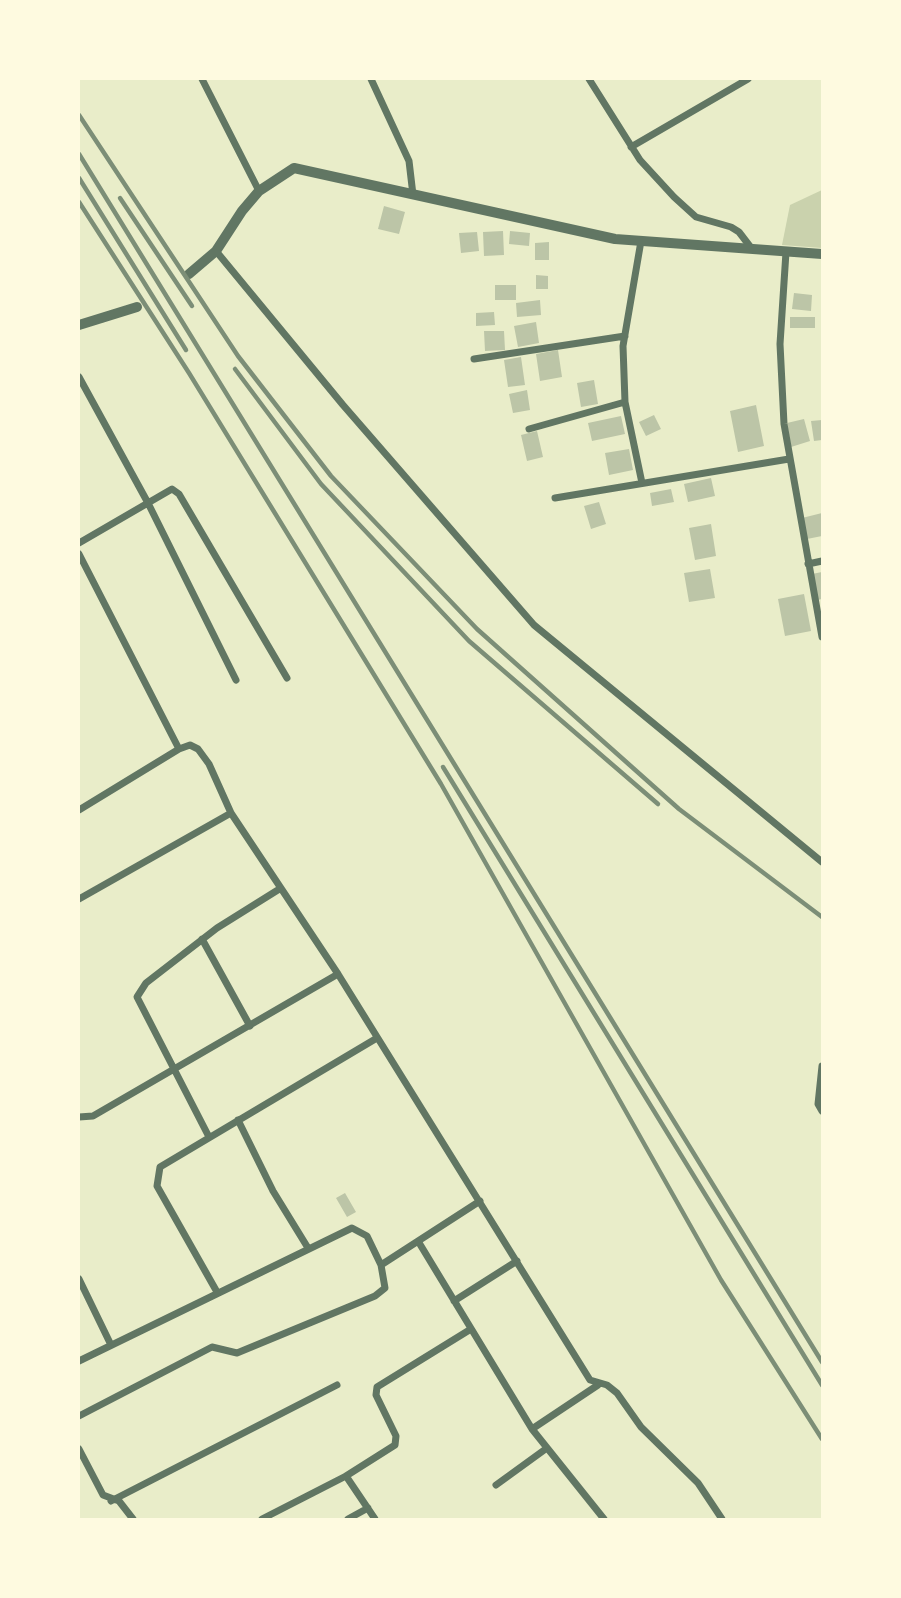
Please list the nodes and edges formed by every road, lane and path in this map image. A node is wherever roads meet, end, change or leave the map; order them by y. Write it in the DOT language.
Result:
graph roads {
  1 [pos="202,79"];
  2 [pos="372,79"];
  3 [pos="748,79"];
  4 [pos="592,80"];
  5 [pos="631,147"];
  6 [pos="259,191"];
  7 [pos="413,195"];
  8 [pos="641,242"];
  9 [pos="752,249"];
  10 [pos="216,251"];
  11 [pos="786,252"];
  12 [pos="822,254"];
  13 [pos="189,274"];
  14 [pos="137,307"];
  15 [pos="79,325"];
  16 [pos="625,336"];
  17 [pos="474,359"];
  18 [pos="79,377"];
  19 [pos="625,402"];
  20 [pos="529,429"];
  21 [pos="789,459"];
  22 [pos="642,483"];
  23 [pos="555,498"];
  24 [pos="148,503"];
  25 [pos="79,543"];
  26 [pos="79,554"];
  27 [pos="822,561"];
  28 [pos="808,564"];
  29 [pos="822,637"];
  30 [pos="287,678"];
  31 [pos="236,680"];
  32 [pos="180,749"];
  33 [pos="79,810"];
  34 [pos="231,813"];
  35 [pos="822,862"];
  36 [pos="281,888"];
  37 [pos="79,899"];
  38 [pos="202,939"];
  39 [pos="338,974"];
  40 [pos="250,1026"];
  41 [pos="377,1038"];
  42 [pos="822,1066"];
  43 [pos="175,1069"];
  44 [pos="822,1111"];
  45 [pos="79,1116"];
  46 [pos="238,1120"];
  47 [pos="209,1137"];
  48 [pos="481,1201"];
  49 [pos="418,1241"];
  50 [pos="308,1248"];
  51 [pos="517,1261"];
  52 [pos="381,1265"];
  53 [pos="79,1279"];
  54 [pos="217,1293"];
  55 [pos="454,1301"];
  56 [pos="471,1329"];
  57 [pos="111,1345"];
  58 [pos="79,1361"];
  59 [pos="337,1385"];
  60 [pos="598,1385"];
  61 [pos="79,1416"];
  62 [pos="532,1429"];
  63 [pos="547,1448"];
  64 [pos="79,1449"];
  65 [pos="346,1476"];
  66 [pos="496,1485"];
  67 [pos="111,1501"];
  68 [pos="368,1508"];
  69 [pos="600,1518"];
  70 [pos="133,1519"];
  71 [pos="262,1519"];
  72 [pos="348,1519"];
  73 [pos="375,1519"];
  74 [pos="722,1519"];
  1 -- 6 [label="street"];
  2 -- 7 [label="street"];
  3 -- 5 [label="street"];
  4 -- 5 [label="street"];
  5 -- 9 [label="street"];
  6 -- 7 [label="street"];
  6 -- 10 [label="street"];
  7 -- 8 [label="street"];
  8 -- 9 [label="street"];
  8 -- 16 [label="street"];
  9 -- 11 [label="street"];
  10 -- 13 [label="street"];
  10 -- 35 [label="street"];
  11 -- 12 [label="street"];
  11 -- 21 [label="street"];
  14 -- 15 [label="street"];
  16 -- 17 [label="street"];
  16 -- 19 [label="street"];
  18 -- 24 [label="street"];
  19 -- 20 [label="street"];
  19 -- 22 [label="street"];
  21 -- 22 [label="street"];
  21 -- 28 [label="street"];
  22 -- 23 [label="street"];
  24 -- 25 [label="street"];
  24 -- 30 [label="street"];
  24 -- 31 [label="street"];
  26 -- 32 [label="street"];
  27 -- 28 [label="street"];
  28 -- 29 [label="street"];
  32 -- 33 [label="street"];
  32 -- 34 [label="street"];
  34 -- 36 [label="street"];
  34 -- 37 [label="street"];
  36 -- 38 [label="street"];
  36 -- 39 [label="street"];
  38 -- 40 [label="street"];
  38 -- 43 [label="street"];
  39 -- 40 [label="street"];
  39 -- 41 [label="street"];
  40 -- 43 [label="street"];
  41 -- 46 [label="street"];
  41 -- 48 [label="street"];
  42 -- 44 [label="street"];
  43 -- 45 [label="street"];
  43 -- 47 [label="street"];
  46 -- 47 [label="street"];
  46 -- 50 [label="street"];
  47 -- 54 [label="street"];
  48 -- 49 [label="street"];
  48 -- 51 [label="street"];
  49 -- 52 [label="street"];
  49 -- 55 [label="street"];
  50 -- 52 [label="street"];
  50 -- 54 [label="street"];
  51 -- 55 [label="street"];
  51 -- 60 [label="street"];
  52 -- 61 [label="street"];
  53 -- 57 [label="street"];
  54 -- 57 [label="street"];
  55 -- 56 [label="street"];
  56 -- 62 [label="street"];
  56 -- 65 [label="street"];
  57 -- 58 [label="street"];
  59 -- 67 [label="street"];
  60 -- 62 [label="street"];
  60 -- 74 [label="street"];
  62 -- 63 [label="street"];
  63 -- 66 [label="street"];
  63 -- 69 [label="street"];
  64 -- 67 [label="street"];
  65 -- 68 [label="street"];
  65 -- 71 [label="street"];
  67 -- 70 [label="street"];
  68 -- 72 [label="street"];
  68 -- 73 [label="street"];
}
